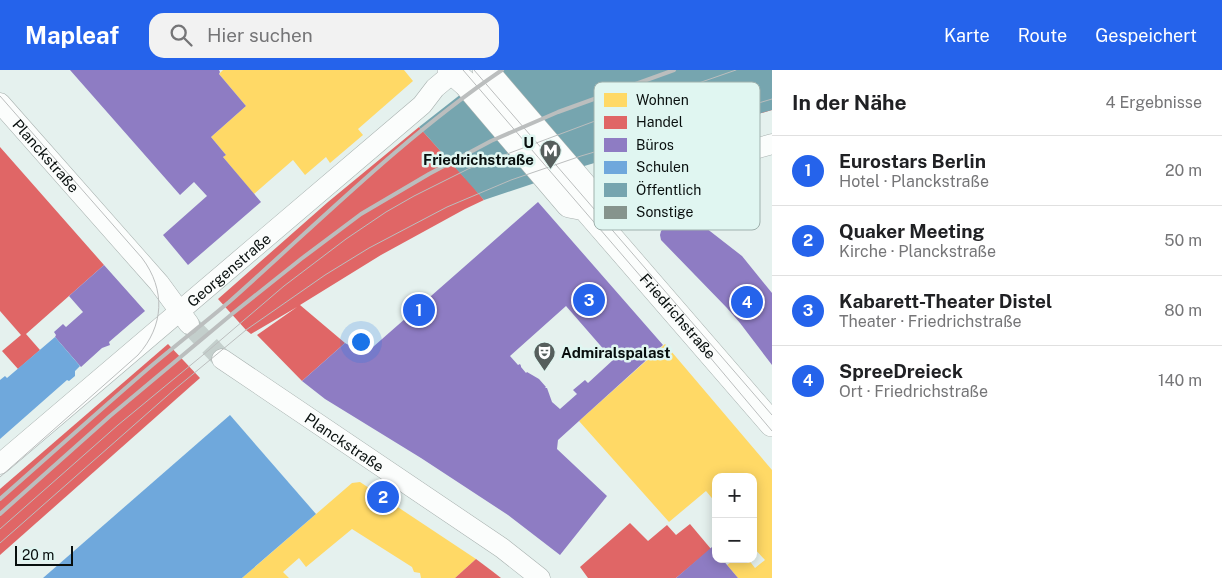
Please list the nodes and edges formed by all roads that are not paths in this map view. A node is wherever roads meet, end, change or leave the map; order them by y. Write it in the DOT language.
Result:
graph roads {
  1 [pos="484,70"];
  2 [pos="452,71"];
  3 [pos="0,103"];
  4 [pos="594,203"];
  5 [pos="586,209"];
  6 [pos="594,218"];
  7 [pos="604,230"];
  8 [pos="184,318"];
  9 [pos="222,359"];
  10 [pos="772,424"];
  11 [pos="0,464"];
  12 [pos="540,578"];
  1 -- 5 [label="main road"];
  2 -- 5 [label="main road, Friedrichstraße"];
  2 -- 8 [label="street, Georgenstraße"];
  3 -- 8 [label="street, Planckstraße"];
  4 -- 5 [label="street"];
  5 -- 6 [label="main road, Friedrichstraße"];
  7 -- 10 [label="main road, Friedrichstraße"];
  8 -- 11 [label="street, Georgenstraße"];
  9 -- 12 [label="street, Planckstraße"];
}
